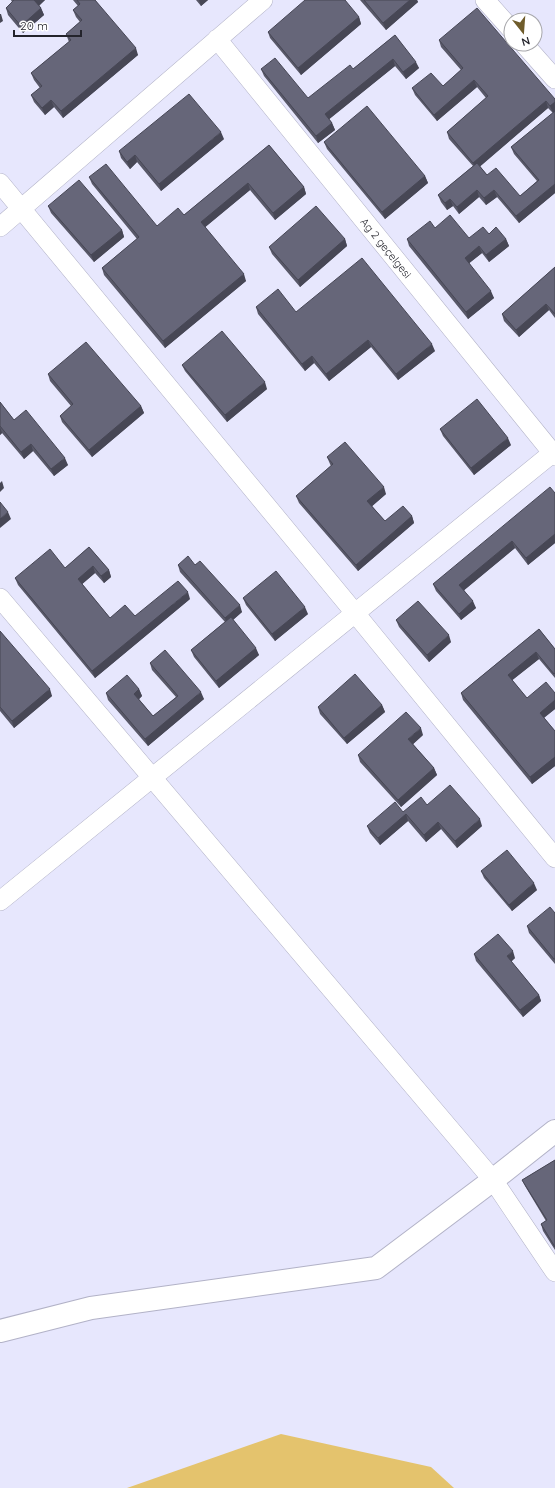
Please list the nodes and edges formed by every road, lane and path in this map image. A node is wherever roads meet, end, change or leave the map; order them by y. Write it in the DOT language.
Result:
graph roads {
  1 [pos="263,0"];
  2 [pos="485,0"];
  3 [pos="503,20"];
  4 [pos="217,39"];
  5 [pos="531,52"];
  6 [pos="555,79"];
  7 [pos="0,183"];
  8 [pos="22,208"];
  9 [pos="0,227"];
  10 [pos="554,453"];
  11 [pos="0,598"];
  12 [pos="355,613"];
  13 [pos="151,778"];
  14 [pos="555,858"];
  15 [pos="0,901"];
  16 [pos="555,1131"];
  17 [pos="493,1180"];
  18 [pos="555,1272"];
  19 [pos="0,1331"];
  1 -- 4 [label="street"];
  2 -- 3 [label="street"];
  4 -- 8 [label="street"];
  4 -- 10 [label="street, Ag 2 geçelgesi"];
  5 -- 6 [label="street"];
  7 -- 8 [label="street"];
  8 -- 9 [label="street"];
  8 -- 12 [label="street"];
  10 -- 12 [label="street"];
  11 -- 13 [label="street"];
  12 -- 13 [label="street"];
  12 -- 14 [label="street"];
  13 -- 15 [label="street"];
  13 -- 17 [label="street"];
  16 -- 17 [label="street"];
  17 -- 18 [label="street"];
  17 -- 19 [label="street"];
}
